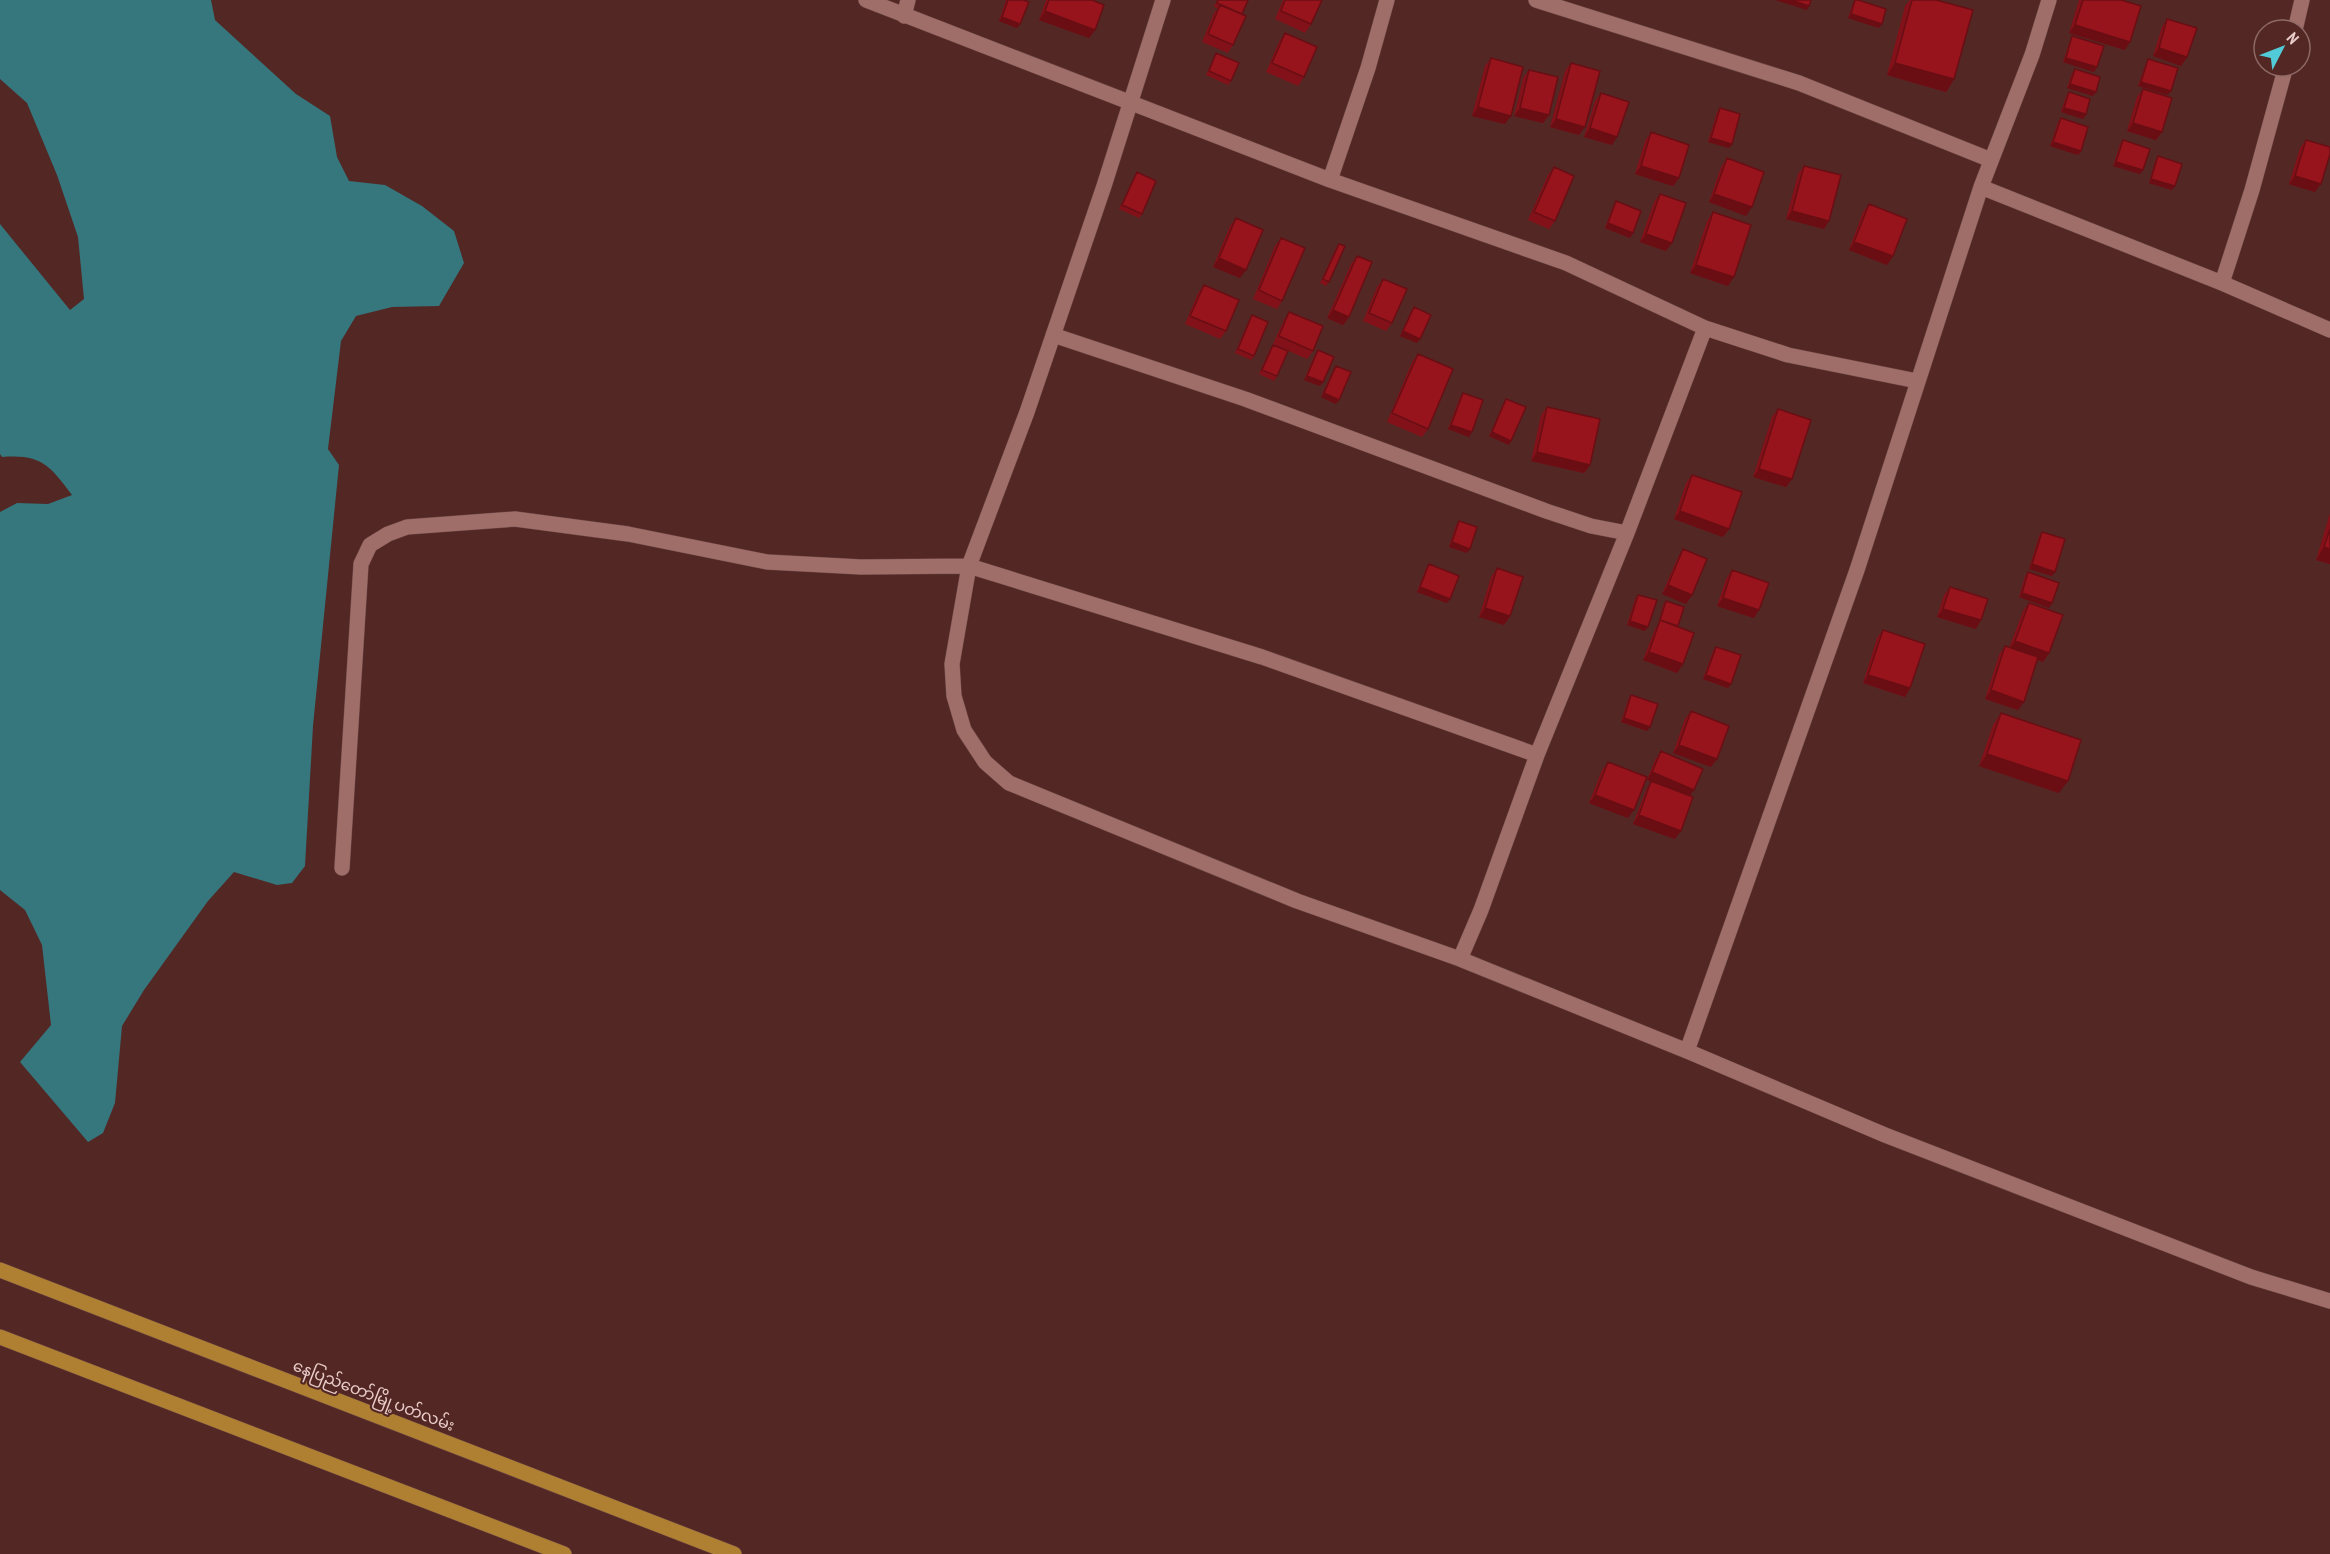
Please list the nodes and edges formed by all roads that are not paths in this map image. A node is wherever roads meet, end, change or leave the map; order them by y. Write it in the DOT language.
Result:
graph roads {
  1 [pos="866,0"];
  2 [pos="908,0"];
  3 [pos="1163,0"];
  4 [pos="1387,0"];
  5 [pos="1536,0"];
  6 [pos="2049,0"];
  7 [pos="2302,0"];
  8 [pos="904,16"];
  9 [pos="2298,18"];
  10 [pos="2283,78"];
  11 [pos="1130,102"];
  12 [pos="1991,160"];
  13 [pos="1330,180"];
  14 [pos="1980,187"];
  15 [pos="2223,283"];
  16 [pos="1705,328"];
  17 [pos="2330,330"];
  18 [pos="1053,335"];
  19 [pos="1917,381"];
  20 [pos="1627,533"];
  21 [pos="969,566"];
  22 [pos="1537,755"];
  23 [pos="342,868"];
  24 [pos="1460,959"];
  25 [pos="1687,1051"];
  26 [pos="0,1270"];
  27 [pos="2330,1301"];
  28 [pos="0,1337"];
  29 [pos="564,1554"];
  30 [pos="734,1554"];
  1 -- 8 [label="street"];
  2 -- 8 [label="street"];
  3 -- 11 [label="street"];
  4 -- 13 [label="street"];
  5 -- 12 [label="street"];
  6 -- 12 [label="street"];
  7 -- 9 [label="street"];
  8 -- 11 [label="street"];
  10 -- 15 [label="street"];
  11 -- 13 [label="street"];
  11 -- 18 [label="street"];
  12 -- 14 [label="street"];
  13 -- 16 [label="street"];
  14 -- 15 [label="street"];
  14 -- 19 [label="street"];
  15 -- 17 [label="street"];
  16 -- 19 [label="street"];
  16 -- 20 [label="street"];
  18 -- 20 [label="street"];
  18 -- 21 [label="street"];
  19 -- 25 [label="street"];
  20 -- 22 [label="street"];
  21 -- 22 [label="street"];
  21 -- 23 [label="street"];
  21 -- 24 [label="street"];
  22 -- 24 [label="street"];
  24 -- 25 [label="street"];
  25 -- 27 [label="street"];
  26 -- 30 [label="main road, နေပြည်တော်မြို့ပတ်လမ်း"];
  28 -- 29 [label="main road"];
}
